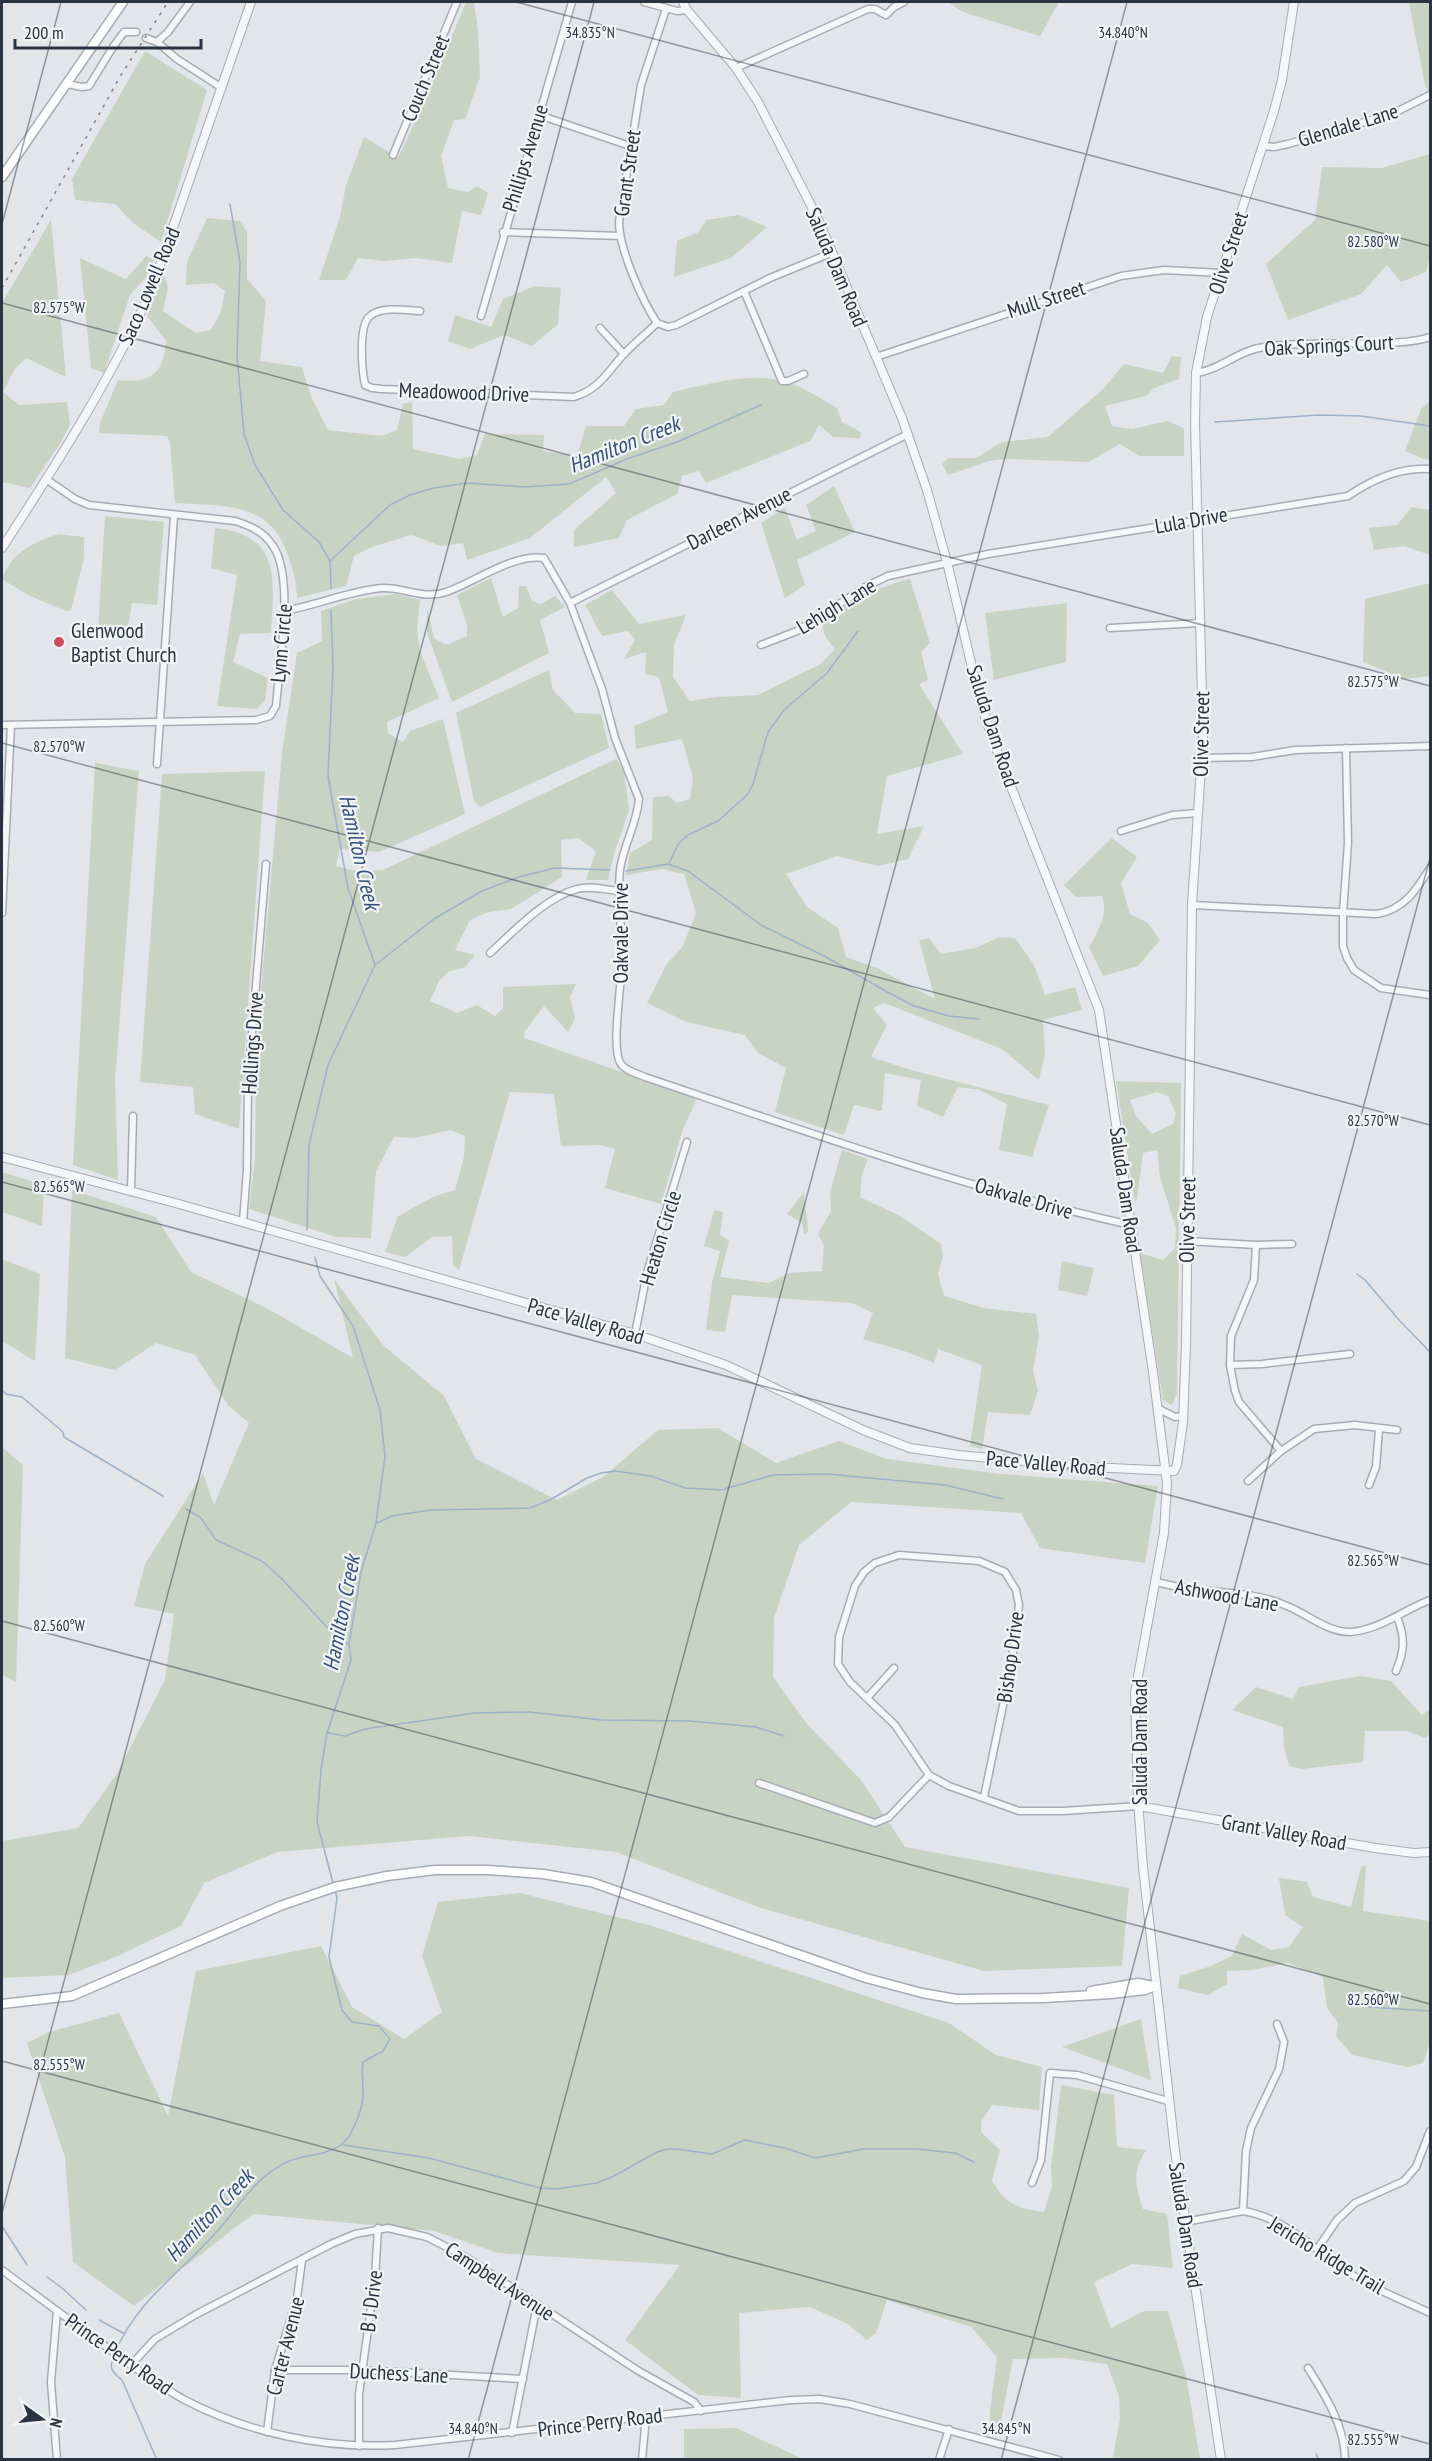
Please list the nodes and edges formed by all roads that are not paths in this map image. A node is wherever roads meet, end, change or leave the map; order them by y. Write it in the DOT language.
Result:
graph roads {
  1 [pos="123,2"];
  2 [pos="190,2"];
  3 [pos="251,2"];
  4 [pos="457,2"];
  5 [pos="572,2"];
  6 [pos="644,2"];
  7 [pos="683,2"];
  8 [pos="1294,2"];
  9 [pos="904,3"];
  10 [pos="666,9"];
  11 [pos="687,10"];
  12 [pos="136,32"];
  13 [pos="146,38"];
  14 [pos="157,42"];
  15 [pos="736,68"];
  16 [pos="67,84"];
  17 [pos="222,88"];
  18 [pos="1431,95"];
  19 [pos="539,115"];
  20 [pos="630,146"];
  21 [pos="1263,146"];
  22 [pos="393,154"];
  23 [pos="2,177"];
  24 [pos="503,232"];
  25 [pos="620,236"];
  26 [pos="831,253"];
  27 [pos="1221,273"];
  28 [pos="744,291"];
  29 [pos="420,311"];
  30 [pos="480,316"];
  31 [pos="657,323"];
  32 [pos="600,328"];
  33 [pos="1431,338"];
  34 [pos="624,354"];
  35 [pos="876,357"];
  36 [pos="1196,373"];
  37 [pos="804,374"];
  38 [pos="908,434"];
  39 [pos="1431,469"];
  40 [pos="46,479"];
  41 [pos="174,516"];
  42 [pos="1198,519"];
  43 [pos="2,548"];
  44 [pos="947,562"];
  45 [pos="570,603"];
  46 [pos="284,611"];
  47 [pos="1201,623"];
  48 [pos="1110,628"];
  49 [pos="761,645"];
  50 [pos="160,721"];
  51 [pos="2,725"];
  52 [pos="11,725"];
  53 [pos="1431,746"];
  54 [pos="1346,748"];
  55 [pos="1201,758"];
  56 [pos="157,765"];
  57 [pos="1198,813"];
  58 [pos="1121,831"];
  59 [pos="266,864"];
  60 [pos="3,867"];
  61 [pos="1431,868"];
  62 [pos="619,891"];
  63 [pos="1191,905"];
  64 [pos="2,913"];
  65 [pos="1343,913"];
  66 [pos="490,953"];
  67 [pos="1431,995"];
  68 [pos="133,1116"];
  69 [pos="687,1142"];
  70 [pos="2,1157"];
  71 [pos="131,1191"];
  72 [pos="243,1222"];
  73 [pos="1131,1225"];
  74 [pos="1187,1241"];
  75 [pos="1292,1244"];
  76 [pos="1256,1245"];
  77 [pos="635,1334"];
  78 [pos="1350,1354"];
  79 [pos="1230,1365"];
  80 [pos="1157,1408"];
  81 [pos="1183,1416"];
  82 [pos="1379,1429"];
  83 [pos="1397,1430"];
  84 [pos="1281,1451"];
  85 [pos="1166,1472"];
  86 [pos="1248,1481"];
  87 [pos="1369,1485"];
  88 [pos="1156,1582"];
  89 [pos="1431,1600"];
  90 [pos="1396,1617"];
  91 [pos="894,1668"];
  92 [pos="1396,1671"];
  93 [pos="867,1698"];
  94 [pos="929,1774"];
  95 [pos="759,1783"];
  96 [pos="984,1797"];
  97 [pos="1138,1806"];
  98 [pos="1431,1852"];
  99 [pos="1155,1986"];
  100 [pos="2,2004"];
  101 [pos="1277,2024"];
  102 [pos="1168,2101"];
  103 [pos="1431,2131"];
  104 [pos="1032,2183"];
  105 [pos="1243,2211"];
  106 [pos="1185,2222"];
  107 [pos="378,2228"];
  108 [pos="1318,2248"];
  109 [pos="302,2260"];
  110 [pos="2,2270"];
  111 [pos="537,2305"];
  112 [pos="57,2312"];
  113 [pos="1431,2313"];
  114 [pos="131,2365"];
  115 [pos="1308,2368"];
  116 [pos="275,2370"];
  117 [pos="361,2370"];
  118 [pos="523,2379"];
  119 [pos="701,2411"];
  120 [pos="646,2416"];
  121 [pos="949,2429"];
  122 [pos="267,2432"];
  123 [pos="512,2433"];
  124 [pos="359,2446"];
  125 [pos="57,2460"];
  126 [pos="642,2460"];
  127 [pos="939,2460"];
  128 [pos="1059,2460"];
  129 [pos="1221,2460"];
  130 [pos="1345,2460"];
  1 -- 16 [label="main road"];
  2 -- 14 [label="street"];
  3 -- 17 [label="street, Saco Lowell Road"];
  4 -- 22 [label="street, Couch Street"];
  5 -- 19 [label="street, Phillips Avenue"];
  6 -- 10 [label="street"];
  7 -- 11 [label="street, Saluda Dam Road"];
  8 -- 21 [label="street, Olive Street"];
  9 -- 15 [label="street"];
  10 -- 11 [label="street"];
  10 -- 20 [label="street, Grant Street"];
  11 -- 15 [label="street, Saluda Dam Road"];
  12 -- 16 [label="street"];
  13 -- 14 [label="street"];
  14 -- 17 [label="street"];
  15 -- 26 [label="street, Saluda Dam Road"];
  16 -- 23 [label="main road"];
  17 -- 40 [label="street, Saco Lowell Road"];
  18 -- 21 [label="street, Glendale Lane"];
  19 -- 20 [label="street"];
  19 -- 24 [label="street, Phillips Avenue"];
  20 -- 25 [label="street, Grant Street"];
  21 -- 27 [label="street, Olive Street"];
  24 -- 25 [label="street"];
  24 -- 30 [label="street, Phillips Avenue"];
  25 -- 31 [label="street, Grant Street"];
  26 -- 28 [label="street"];
  26 -- 35 [label="street, Saluda Dam Road"];
  27 -- 35 [label="street, Mull Street"];
  27 -- 36 [label="street, Olive Street"];
  28 -- 31 [label="street"];
  28 -- 37 [label="street"];
  29 -- 34 [label="street, Meadowood Drive"];
  31 -- 34 [label="street, Meadowood Drive"];
  32 -- 34 [label="street"];
  33 -- 36 [label="street, Oak Springs Court"];
  35 -- 38 [label="street, Saluda Dam Road"];
  36 -- 42 [label="street, Olive Street"];
  38 -- 44 [label="street, Saluda Dam Road"];
  38 -- 45 [label="street, Darleen Avenue"];
  39 -- 42 [label="street, Lula Drive"];
  40 -- 41 [label="street, Lynn Circle"];
  40 -- 43 [label="street, Saco Lowell Road"];
  41 -- 46 [label="street, Lynn Circle"];
  41 -- 50 [label="street"];
  42 -- 44 [label="street, Lula Drive"];
  42 -- 47 [label="street, Olive Street"];
  44 -- 49 [label="street, Lehigh Lane"];
  44 -- 73 [label="street, Saluda Dam Road"];
  45 -- 46 [label="street, Oakvale Drive"];
  45 -- 62 [label="street, Oakvale Drive"];
  46 -- 50 [label="street, Lynn Circle"];
  47 -- 48 [label="street"];
  47 -- 55 [label="street, Olive Street"];
  50 -- 52 [label="street, Lynn Circle"];
  50 -- 56 [label="street"];
  51 -- 52 [label="street, Lynn Circle"];
  52 -- 60 [label="street"];
  53 -- 54 [label="street"];
  54 -- 55 [label="street"];
  54 -- 65 [label="street"];
  55 -- 57 [label="street, Olive Street"];
  57 -- 58 [label="street"];
  57 -- 63 [label="street, Olive Street"];
  59 -- 72 [label="street, Hollings Drive"];
  60 -- 64 [label="street"];
  61 -- 65 [label="street"];
  62 -- 66 [label="street"];
  62 -- 73 [label="street, Oakvale Drive"];
  63 -- 65 [label="street"];
  63 -- 74 [label="street, Olive Street"];
  65 -- 67 [label="street"];
  68 -- 71 [label="street"];
  69 -- 77 [label="street, Heaton Circle"];
  70 -- 71 [label="street, Pace Valley Road"];
  71 -- 72 [label="street, Pace Valley Road"];
  72 -- 77 [label="street, Pace Valley Road"];
  73 -- 80 [label="street, Saluda Dam Road"];
  74 -- 76 [label="street"];
  74 -- 81 [label="street, Olive Street"];
  75 -- 76 [label="street"];
  76 -- 79 [label="street"];
  77 -- 85 [label="street, Pace Valley Road"];
  78 -- 79 [label="street"];
  79 -- 84 [label="street"];
  80 -- 81 [label="street"];
  80 -- 85 [label="street, Saluda Dam Road"];
  81 -- 85 [label="street, Olive Street"];
  82 -- 83 [label="street"];
  82 -- 84 [label="street"];
  82 -- 87 [label="street"];
  84 -- 86 [label="street"];
  85 -- 88 [label="street, Saluda Dam Road"];
  88 -- 90 [label="street, Ashwood Lane"];
  88 -- 97 [label="street, Saluda Dam Road"];
  89 -- 90 [label="street, Ashwood Lane"];
  90 -- 92 [label="street"];
  91 -- 93 [label="street"];
  93 -- 94 [label="street, Bishop Drive"];
  93 -- 96 [label="street, Bishop Drive"];
  94 -- 95 [label="street"];
  94 -- 96 [label="street, Bishop Drive"];
  96 -- 97 [label="street, Bishop Drive"];
  97 -- 98 [label="street, Grant Valley Road"];
  97 -- 99 [label="street, Saluda Dam Road"];
  99 -- 100 [label="main road"];
  99 -- 102 [label="street, Saluda Dam Road"];
  101 -- 105 [label="street"];
  102 -- 104 [label="street"];
  102 -- 106 [label="street, Saluda Dam Road"];
  103 -- 108 [label="street"];
  105 -- 106 [label="street, Jericho Ridge Trail"];
  105 -- 108 [label="street, Jericho Ridge Trail"];
  106 -- 129 [label="street, Saluda Dam Road"];
  107 -- 109 [label="street, Campbell Avenue"];
  107 -- 111 [label="street, Campbell Avenue"];
  107 -- 117 [label="street, B J Drive"];
  108 -- 113 [label="street, Jericho Ridge Trail"];
  109 -- 114 [label="street, Campbell Avenue"];
  109 -- 116 [label="street, Carter Avenue"];
  110 -- 112 [label="street, Prince Perry Road"];
  111 -- 118 [label="street"];
  111 -- 119 [label="street, Campbell Avenue"];
  112 -- 114 [label="street, Prince Perry Road"];
  112 -- 125 [label="street"];
  114 -- 122 [label="street, Prince Perry Road"];
  115 -- 130 [label="street"];
  116 -- 117 [label="street, Duchess Lane"];
  116 -- 122 [label="street, Carter Avenue"];
  117 -- 118 [label="street, Duchess Lane"];
  117 -- 124 [label="street, B J Drive"];
  118 -- 123 [label="street"];
  119 -- 120 [label="street, Prince Perry Road"];
  119 -- 121 [label="street, Prince Perry Road"];
  120 -- 123 [label="street, Prince Perry Road"];
  120 -- 126 [label="street"];
  121 -- 127 [label="street"];
  121 -- 128 [label="street, Prince Perry Road"];
  122 -- 124 [label="street, Prince Perry Road"];
  123 -- 124 [label="street, Prince Perry Road"];
}
